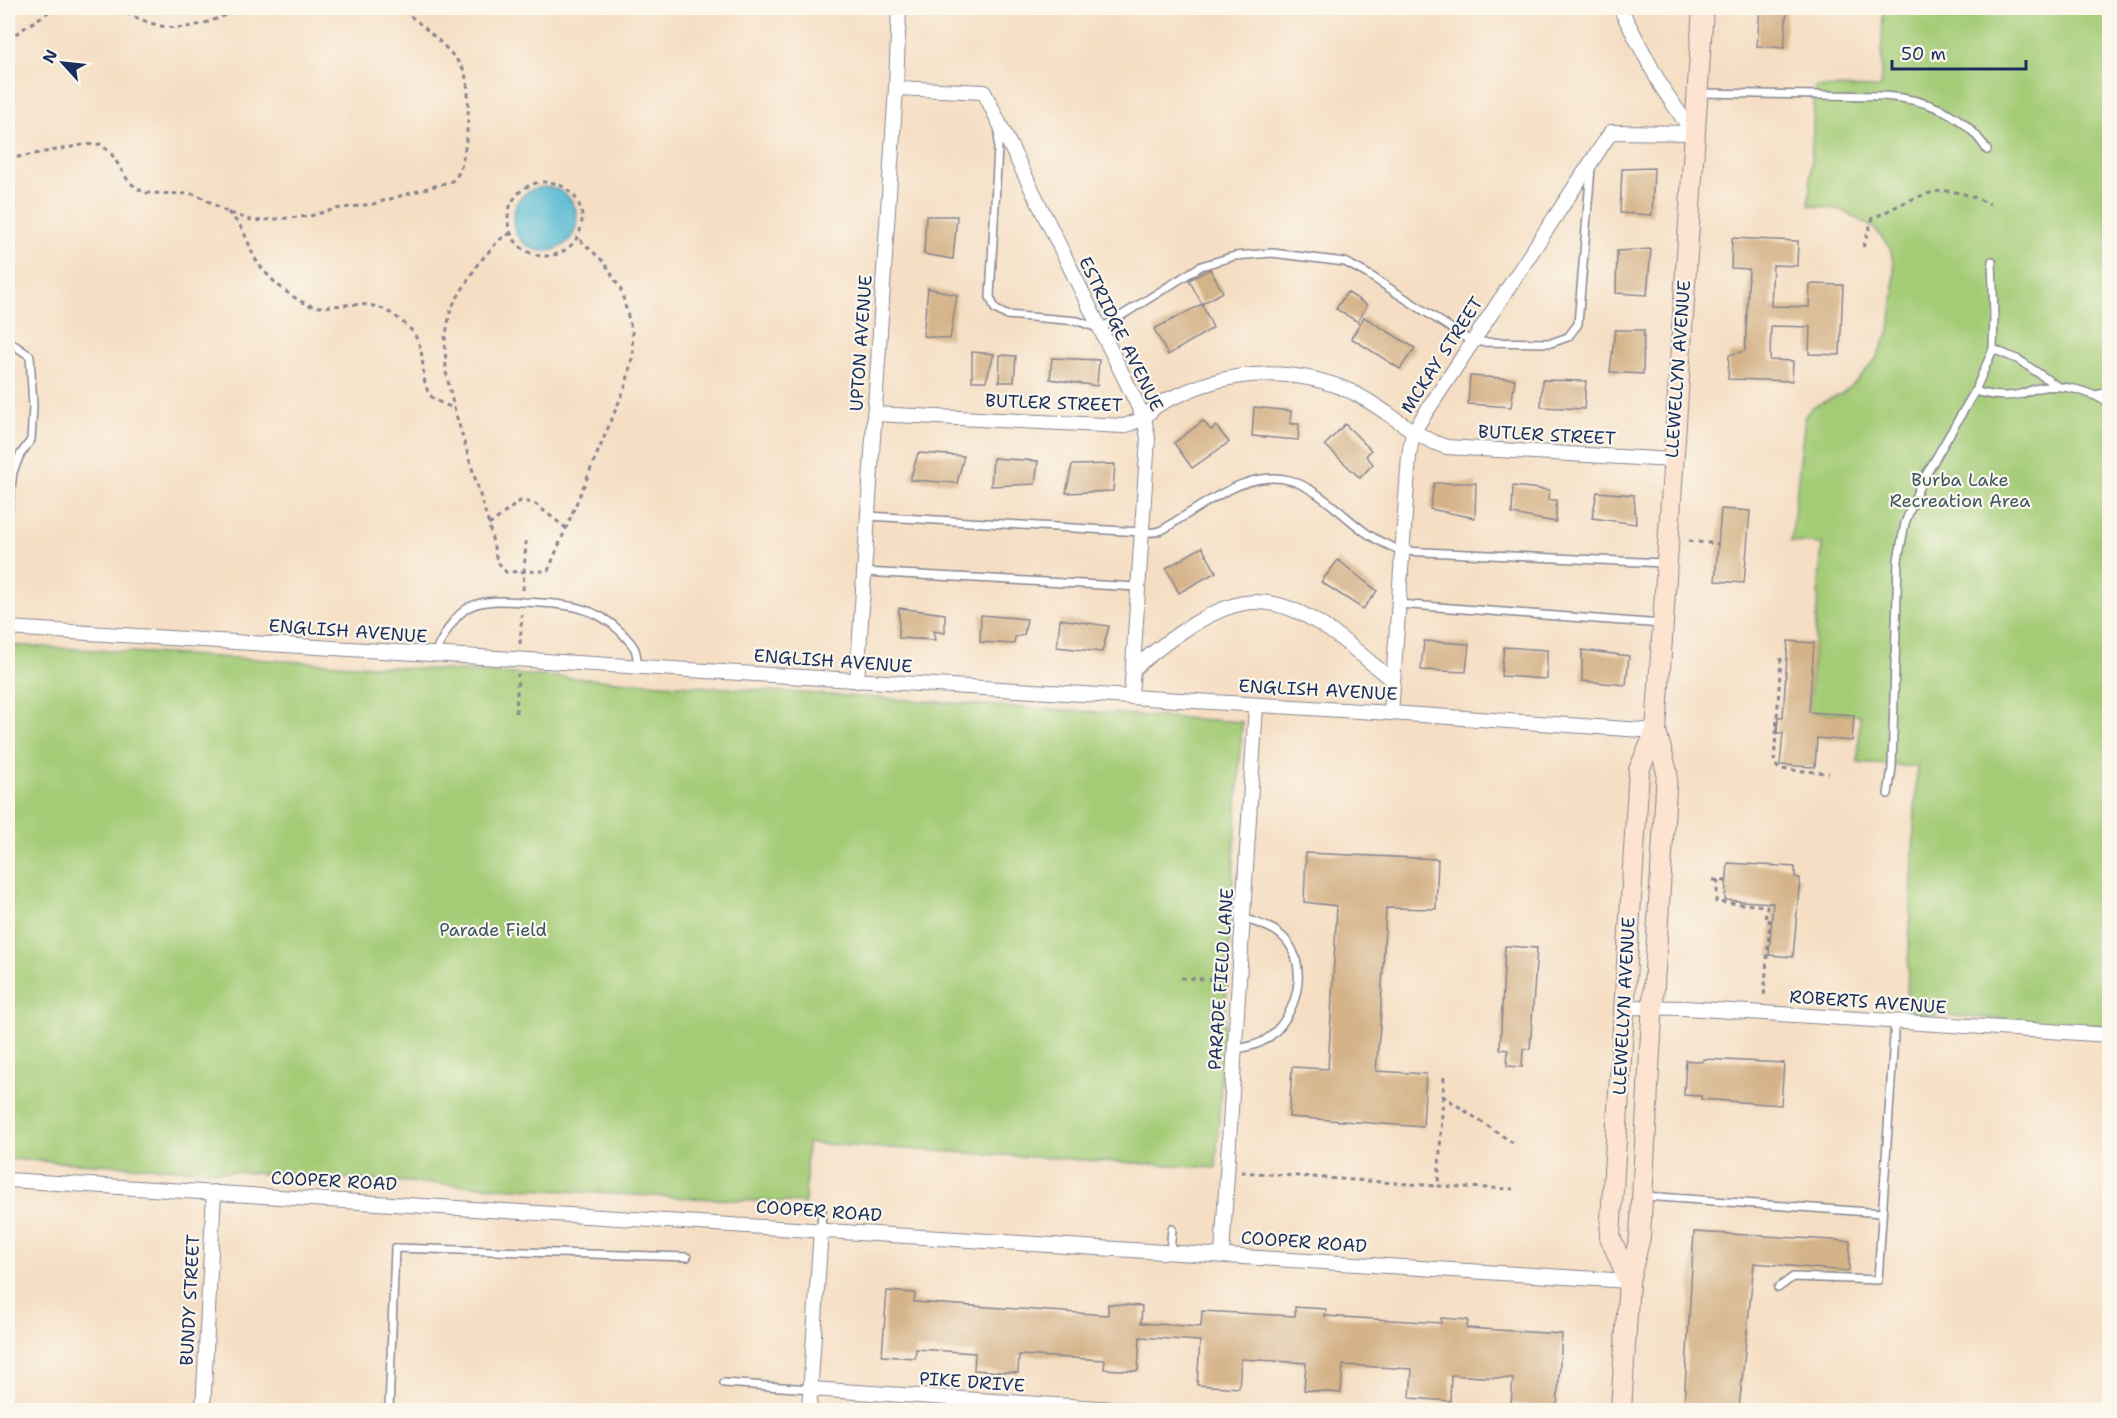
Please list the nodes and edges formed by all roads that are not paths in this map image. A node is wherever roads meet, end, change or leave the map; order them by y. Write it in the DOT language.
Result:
graph roads {
  1 [pos="899,8"];
  2 [pos="1620,8"];
  3 [pos="1703,8"];
  4 [pos="896,88"];
  5 [pos="1697,93"];
  6 [pos="999,125"];
  7 [pos="1694,133"];
  8 [pos="1987,150"];
  9 [pos="1591,162"];
  10 [pos="1992,261"];
  11 [pos="1100,329"];
  12 [pos="8,341"];
  13 [pos="1472,342"];
  14 [pos="1993,349"];
  15 [pos="2057,386"];
  16 [pos="1975,391"];
  17 [pos="2109,392"];
  18 [pos="2096,395"];
  19 [pos="2109,404"];
  20 [pos="874,414"];
  21 [pos="1144,418"];
  22 [pos="1413,432"];
  23 [pos="1672,460"];
  24 [pos="8,514"];
  25 [pos="868,516"];
  26 [pos="1141,532"];
  27 [pos="1402,551"];
  28 [pos="1667,563"];
  29 [pos="864,572"];
  30 [pos="1137,587"];
  31 [pos="1398,604"];
  32 [pos="1664,624"];
  33 [pos="8,628"];
  34 [pos="434,654"];
  35 [pos="637,667"];
  36 [pos="1133,669"];
  37 [pos="857,681"];
  38 [pos="1393,681"];
  39 [pos="1131,697"];
  40 [pos="1256,705"];
  41 [pos="1390,713"];
  42 [pos="1656,731"];
  43 [pos="1888,794"];
  44 [pos="1243,918"];
  45 [pos="1624,1007"];
  46 [pos="1652,1008"];
  47 [pos="1894,1021"];
  48 [pos="2109,1035"];
  49 [pos="1234,1050"];
  50 [pos="8,1180"];
  51 [pos="214,1192"];
  52 [pos="1642,1196"];
  53 [pos="822,1209"];
  54 [pos="1882,1213"];
  55 [pos="821,1229"];
  56 [pos="1172,1229"];
  57 [pos="1170,1252"];
  58 [pos="1222,1255"];
  59 [pos="687,1257"];
  60 [pos="1629,1281"];
  61 [pos="1779,1288"];
  62 [pos="724,1383"];
  63 [pos="811,1389"];
  64 [pos="203,1410"];
  65 [pos="389,1410"];
  66 [pos="809,1410"];
  67 [pos="1130,1410"];
  68 [pos="1620,1410"];
  1 -- 4 [label="street, UPTON AVENUE"];
  2 -- 7 [label="street"];
  3 -- 5 [label="street, LLEWELLYN AVENUE"];
  4 -- 6 [label="street, ESTRIDGE AVENUE"];
  4 -- 20 [label="street, UPTON AVENUE"];
  5 -- 7 [label="street, LLEWELLYN AVENUE"];
  5 -- 8 [label="lane"];
  6 -- 11 [label="street, ESTRIDGE AVENUE"];
  6 -- 11 [label="lane"];
  7 -- 9 [label="street, MCKAY STREET"];
  7 -- 23 [label="street, LLEWELLYN AVENUE"];
  9 -- 13 [label="street, MCKAY STREET"];
  9 -- 13 [label="lane"];
  10 -- 14 [label="lane"];
  11 -- 13 [label="lane"];
  11 -- 21 [label="street, ESTRIDGE AVENUE"];
  12 -- 24 [label="lane"];
  13 -- 22 [label="street, MCKAY STREET"];
  14 -- 15 [label="lane"];
  14 -- 16 [label="lane"];
  15 -- 16 [label="lane"];
  15 -- 18 [label="lane"];
  16 -- 43 [label="lane"];
  17 -- 18 [label="lane"];
  18 -- 19 [label="lane"];
  20 -- 21 [label="street, BUTLER STREET"];
  20 -- 25 [label="street, UPTON AVENUE"];
  21 -- 22 [label="street, BUTLER STREET"];
  21 -- 26 [label="street, ESTRIDGE AVENUE"];
  22 -- 23 [label="street, BUTLER STREET"];
  22 -- 27 [label="street, MCKAY STREET"];
  23 -- 28 [label="street, LLEWELLYN AVENUE"];
  25 -- 26 [label="lane"];
  25 -- 29 [label="street, UPTON AVENUE"];
  26 -- 27 [label="lane"];
  26 -- 30 [label="street, ESTRIDGE AVENUE"];
  27 -- 28 [label="lane"];
  27 -- 31 [label="street, MCKAY STREET"];
  28 -- 32 [label="street, LLEWELLYN AVENUE"];
  29 -- 30 [label="lane"];
  29 -- 37 [label="street, UPTON AVENUE"];
  30 -- 36 [label="street, ESTRIDGE AVENUE"];
  31 -- 32 [label="lane"];
  31 -- 38 [label="street, MCKAY STREET"];
  32 -- 42 [label="street, LLEWELLYN AVENUE"];
  33 -- 34 [label="street, ENGLISH AVENUE"];
  34 -- 35 [label="street, ENGLISH AVENUE"];
  34 -- 35 [label="lane"];
  35 -- 37 [label="street, ENGLISH AVENUE"];
  36 -- 38 [label="street"];
  36 -- 39 [label="street, ESTRIDGE AVENUE"];
  37 -- 39 [label="street, ENGLISH AVENUE"];
  38 -- 41 [label="street, MCKAY STREET"];
  39 -- 40 [label="street, ENGLISH AVENUE"];
  40 -- 41 [label="street, ENGLISH AVENUE"];
  40 -- 44 [label="street, PARADE FIELD LANE"];
  41 -- 42 [label="street, ENGLISH AVENUE"];
  42 -- 45 [label="street, LLEWELLYN AVENUE"];
  42 -- 46 [label="street, LLEWELLYN AVENUE"];
  44 -- 49 [label="street, PARADE FIELD LANE"];
  44 -- 49 [label="lane"];
  45 -- 46 [label="street, ROBERTS AVENUE"];
  45 -- 60 [label="street, LLEWELLYN AVENUE"];
  46 -- 47 [label="street, ROBERTS AVENUE"];
  46 -- 52 [label="street, LLEWELLYN AVENUE"];
  47 -- 48 [label="street, ROBERTS AVENUE"];
  47 -- 54 [label="lane"];
  49 -- 58 [label="street, PARADE FIELD LANE"];
  50 -- 51 [label="street, COOPER ROAD"];
  51 -- 55 [label="street, COOPER ROAD"];
  51 -- 64 [label="street, BUNDY STREET"];
  52 -- 54 [label="lane"];
  52 -- 60 [label="street, LLEWELLYN AVENUE"];
  53 -- 55 [label="lane"];
  54 -- 61 [label="lane"];
  55 -- 57 [label="street, COOPER ROAD"];
  55 -- 63 [label="street"];
  56 -- 57 [label="lane"];
  57 -- 58 [label="street, COOPER ROAD"];
  58 -- 60 [label="street, COOPER ROAD"];
  59 -- 65 [label="lane"];
  60 -- 68 [label="street, LLEWELLYN AVENUE"];
  62 -- 63 [label="lane"];
  63 -- 66 [label="street"];
  63 -- 67 [label="street, PIKE DRIVE"];
}
